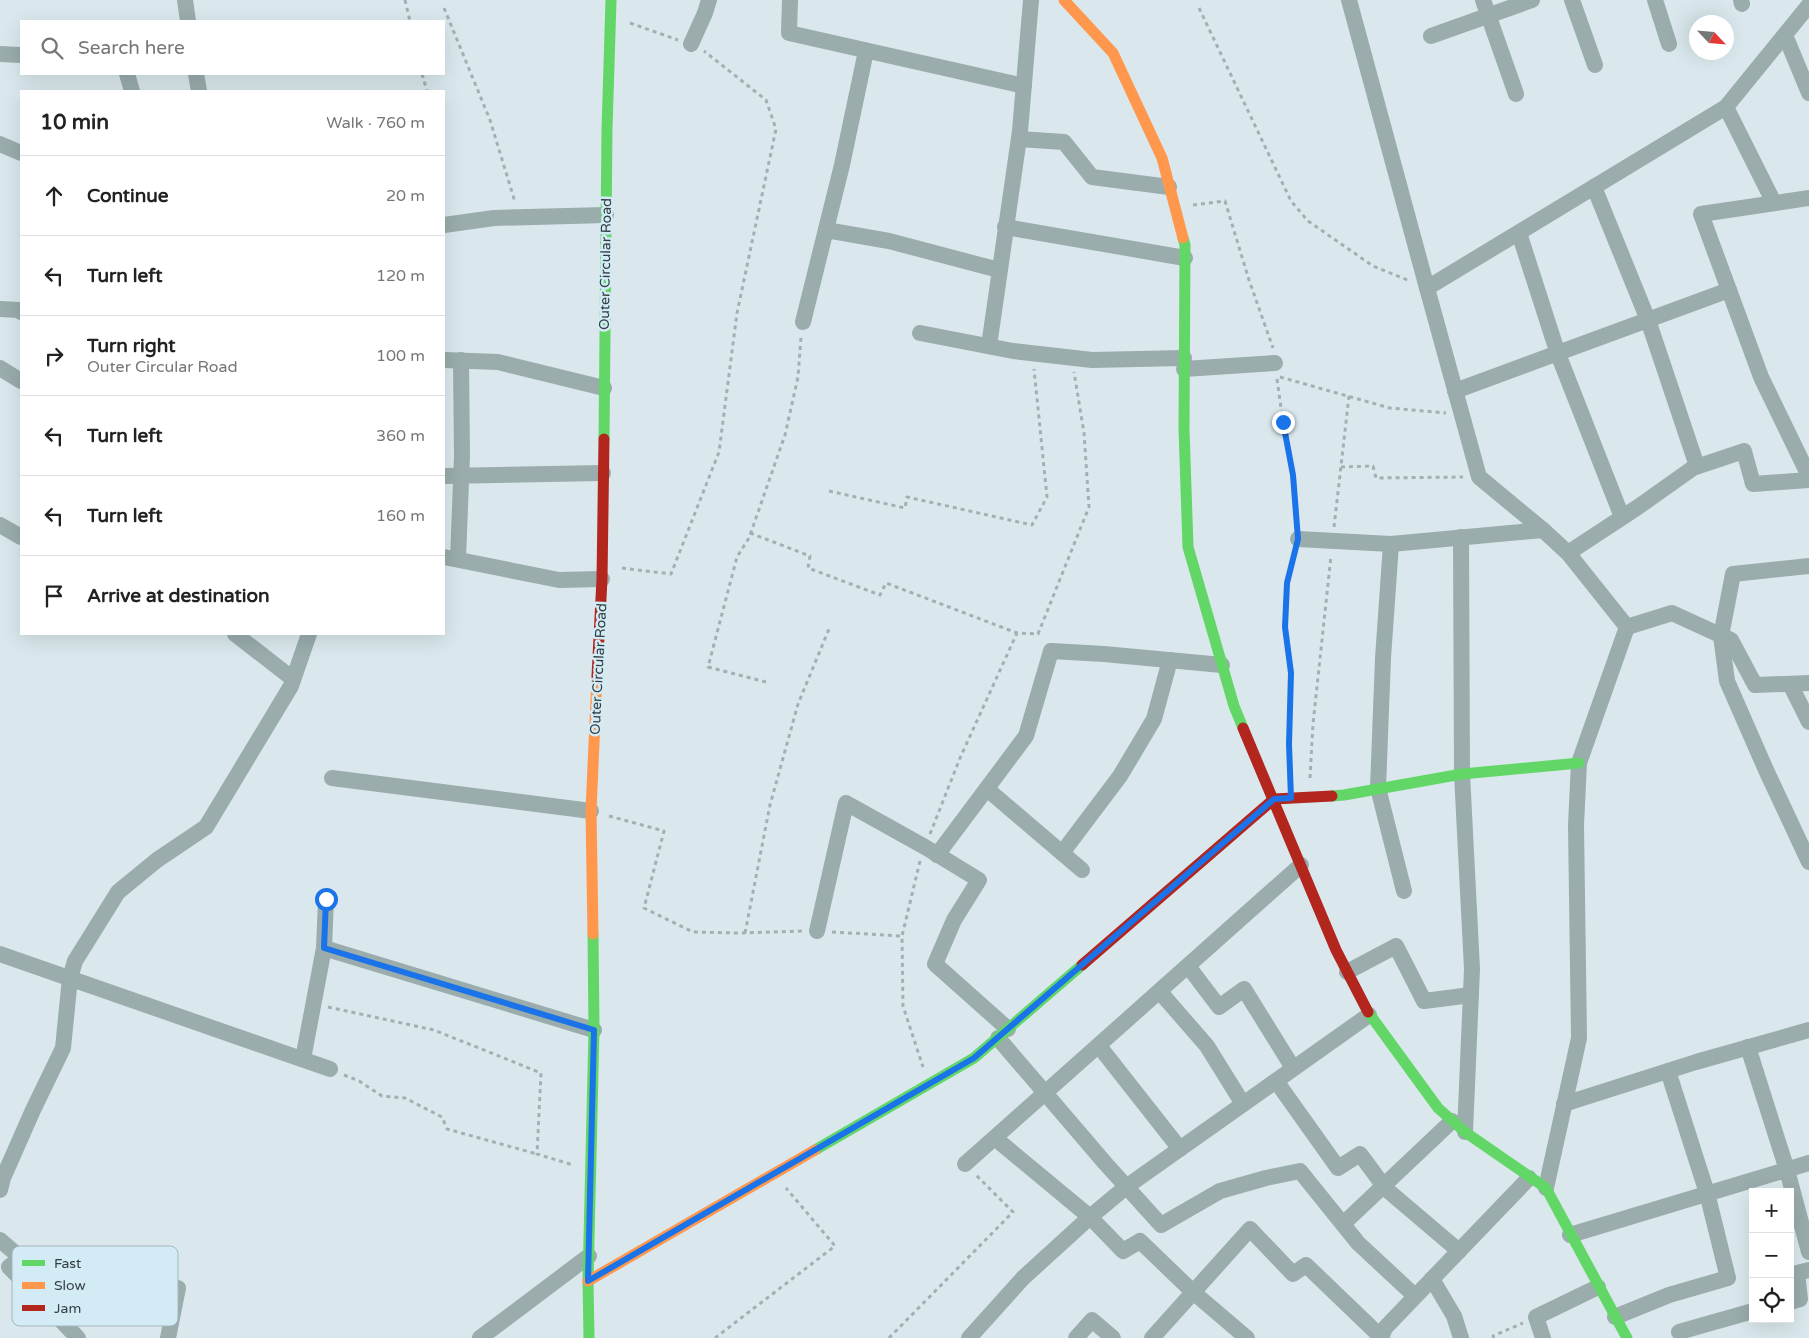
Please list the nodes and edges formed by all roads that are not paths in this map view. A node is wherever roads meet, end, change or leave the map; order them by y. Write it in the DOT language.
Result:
graph roads {
  1 [pos="185,0"];
  2 [pos="611,0"];
  3 [pos="709,0"];
  4 [pos="790,0"];
  5 [pos="1031,0"];
  6 [pos="1064,0"];
  7 [pos="1349,0"];
  8 [pos="1532,0"];
  9 [pos="1572,0"];
  10 [pos="1655,0"];
  11 [pos="1809,5"];
  12 [pos="1486,8"];
  13 [pos="188,20"];
  14 [pos="1785,35"];
  15 [pos="1431,36"];
  16 [pos="691,44"];
  17 [pos="1669,44"];
  18 [pos="866,51"];
  19 [pos="0,54"];
  20 [pos="20,55"];
  21 [pos="1595,65"];
  22 [pos="127,75"];
  23 [pos="196,75"];
  24 [pos="1024,86"];
  25 [pos="132,90"];
  26 [pos="199,90"];
  27 [pos="1809,93"];
  28 [pos="1516,94"];
  29 [pos="1726,107"];
  30 [pos="1018,139"];
  31 [pos="0,144"];
  32 [pos="20,153"];
  33 [pos="1170,187"];
  34 [pos="1594,187"];
  35 [pos="1809,198"];
  36 [pos="1774,203"];
  37 [pos="606,215"];
  38 [pos="445,224"];
  39 [pos="1005,227"];
  40 [pos="826,230"];
  41 [pos="1519,233"];
  42 [pos="1185,258"];
  43 [pos="999,270"];
  44 [pos="1427,288"];
  45 [pos="1729,290"];
  46 [pos="0,309"];
  47 [pos="20,311"];
  48 [pos="1648,320"];
  49 [pos="803,322"];
  50 [pos="920,333"];
  51 [pos="989,346"];
  52 [pos="1558,354"];
  53 [pos="445,360"];
  54 [pos="460,360"];
  55 [pos="1184,363"];
  56 [pos="1275,363"];
  57 [pos="0,368"];
  58 [pos="20,380"];
  59 [pos="604,388"];
  60 [pos="1455,391"];
  61 [pos="1697,466"];
  62 [pos="603,473"];
  63 [pos="445,476"];
  64 [pos="461,476"];
  65 [pos="1809,476"];
  66 [pos="1809,480"];
  67 [pos="1622,517"];
  68 [pos="0,525"];
  69 [pos="1543,530"];
  70 [pos="20,536"];
  71 [pos="1461,537"];
  72 [pos="1298,539"];
  73 [pos="1391,544"];
  74 [pos="1568,553"];
  75 [pos="451,558"];
  76 [pos="1809,566"];
  77 [pos="602,572"];
  78 [pos="1627,626"];
  79 [pos="236,635"];
  80 [pos="309,635"];
  81 [pos="1721,636"];
  82 [pos="1170,660"];
  83 [pos="1222,665"];
  84 [pos="293,679"];
  85 [pos="1809,683"];
  86 [pos="1790,684"];
  87 [pos="1809,722"];
  88 [pos="1578,763"];
  89 [pos="1462,774"];
  90 [pos="332,778"];
  91 [pos="987,788"];
  92 [pos="1378,788"];
  93 [pos="1274,799"];
  94 [pos="591,811"];
  95 [pos="931,851"];
  96 [pos="1062,853"];
  97 [pos="1809,862"];
  98 [pos="1301,865"];
  99 [pos="1082,870"];
  100 [pos="1404,892"];
  101 [pos="326,899"];
  102 [pos="817,931"];
  103 [pos="324,948"];
  104 [pos="0,954"];
  105 [pos="1188,966"];
  106 [pos="1347,972"];
  107 [pos="70,978"];
  108 [pos="1160,992"];
  109 [pos="1471,995"];
  110 [pos="1369,1015"];
  111 [pos="594,1030"];
  112 [pos="1809,1030"];
  113 [pos="1003,1033"];
  114 [pos="1098,1046"];
  115 [pos="1748,1047"];
  116 [pos="303,1059"];
  117 [pos="1293,1068"];
  118 [pos="330,1069"];
  119 [pos="1668,1071"];
  120 [pos="1276,1080"];
  121 [pos="1045,1094"];
  122 [pos="1243,1104"];
  123 [pos="1564,1104"];
  124 [pos="1452,1121"];
  125 [pos="1465,1132"];
  126 [pos="996,1138"];
  127 [pos="1180,1149"];
  128 [pos="1809,1163"];
  129 [pos="966,1164"];
  130 [pos="1786,1170"];
  131 [pos="1529,1178"];
  132 [pos="1384,1186"];
  133 [pos="1126,1187"];
  134 [pos="1546,1188"];
  135 [pos="0,1190"];
  136 [pos="1707,1193"];
  137 [pos="1090,1217"];
  138 [pos="1343,1224"];
  139 [pos="1570,1234"];
  140 [pos="0,1240"];
  141 [pos="12,1250"];
  142 [pos="1458,1251"];
  143 [pos="1809,1252"];
  144 [pos="589,1256"];
  145 [pos="1809,1270"];
  146 [pos="1432,1279"];
  147 [pos="588,1281"];
  148 [pos="1598,1287"];
  149 [pos="1194,1292"];
  150 [pos="1415,1296"];
  151 [pos="1794,1301"];
  152 [pos="1749,1312"];
  153 [pos="1615,1317"];
  154 [pos="66,1326"];
  155 [pos="1679,1332"];
  156 [pos="974,1336"];
  157 [pos="78,1338"];
  158 [pos="480,1338"];
  159 [pos="589,1338"];
  160 [pos="1076,1338"];
  161 [pos="1113,1338"];
  162 [pos="1152,1338"];
  163 [pos="1247,1338"];
  164 [pos="1381,1338"];
  165 [pos="1461,1338"];
  166 [pos="1543,1338"];
  167 [pos="1627,1338"];
  1 -- 13 [label="street"];
  2 -- 37 [label="street, Outer Circular Road"];
  3 -- 16 [label="street"];
  4 -- 18 [label="street"];
  5 -- 24 [label="street"];
  6 -- 33 [label="street"];
  7 -- 44 [label="street"];
  8 -- 12 [label="street"];
  9 -- 21 [label="street"];
  10 -- 17 [label="street"];
  11 -- 14 [label="street"];
  12 -- 15 [label="street"];
  12 -- 28 [label="street"];
  14 -- 27 [label="street"];
  14 -- 29 [label="street"];
  18 -- 24 [label="street"];
  18 -- 40 [label="street"];
  19 -- 20 [label="street"];
  22 -- 25 [label="street"];
  23 -- 26 [label="street"];
  24 -- 30 [label="street"];
  29 -- 34 [label="street"];
  29 -- 36 [label="street"];
  30 -- 33 [label="street"];
  30 -- 39 [label="street"];
  31 -- 32 [label="street"];
  33 -- 42 [label="street"];
  34 -- 41 [label="street"];
  34 -- 48 [label="street"];
  35 -- 36 [label="street"];
  36 -- 45 [label="street"];
  37 -- 38 [label="street"];
  37 -- 59 [label="street, Outer Circular Road"];
  39 -- 42 [label="street"];
  39 -- 43 [label="street"];
  40 -- 43 [label="street"];
  40 -- 49 [label="street"];
  41 -- 44 [label="street"];
  41 -- 52 [label="street"];
  42 -- 55 [label="street"];
  43 -- 51 [label="street"];
  44 -- 60 [label="street"];
  45 -- 48 [label="street"];
  45 -- 65 [label="street"];
  46 -- 47 [label="street"];
  48 -- 52 [label="street"];
  48 -- 61 [label="street"];
  50 -- 51 [label="street"];
  51 -- 55 [label="street"];
  52 -- 60 [label="street"];
  52 -- 67 [label="street"];
  53 -- 54 [label="street"];
  54 -- 59 [label="street"];
  54 -- 64 [label="street"];
  55 -- 56 [label="street"];
  55 -- 83 [label="street"];
  57 -- 58 [label="street"];
  59 -- 62 [label="street, Outer Circular Road"];
  60 -- 69 [label="street"];
  61 -- 66 [label="street"];
  61 -- 67 [label="street"];
  62 -- 64 [label="street"];
  62 -- 77 [label="street, Outer Circular Road"];
  63 -- 64 [label="street"];
  64 -- 75 [label="street"];
  67 -- 74 [label="street"];
  68 -- 70 [label="street"];
  69 -- 71 [label="street"];
  69 -- 74 [label="street"];
  71 -- 73 [label="street"];
  71 -- 89 [label="street"];
  72 -- 73 [label="street"];
  73 -- 92 [label="street"];
  74 -- 78 [label="street"];
  75 -- 77 [label="street"];
  76 -- 81 [label="street"];
  77 -- 94 [label="street, Outer Circular Road"];
  78 -- 81 [label="street"];
  78 -- 88 [label="street"];
  79 -- 84 [label="street"];
  80 -- 84 [label="street"];
  81 -- 86 [label="street"];
  81 -- 97 [label="street"];
  82 -- 83 [label="street"];
  82 -- 91 [label="street"];
  82 -- 96 [label="street"];
  83 -- 93 [label="street"];
  84 -- 107 [label="street"];
  85 -- 86 [label="street"];
  86 -- 87 [label="street"];
  88 -- 89 [label="street"];
  88 -- 123 [label="street"];
  89 -- 92 [label="street"];
  89 -- 109 [label="street"];
  90 -- 94 [label="street"];
  91 -- 95 [label="street"];
  91 -- 96 [label="street"];
  92 -- 93 [label="street"];
  92 -- 100 [label="street"];
  93 -- 98 [label="street"];
  93 -- 113 [label="street"];
  94 -- 111 [label="street, Outer Circular Road"];
  95 -- 102 [label="street"];
  95 -- 113 [label="street"];
  96 -- 99 [label="street"];
  98 -- 105 [label="street"];
  98 -- 106 [label="street"];
  101 -- 103 [label="street"];
  103 -- 111 [label="street"];
  103 -- 116 [label="street"];
  104 -- 107 [label="street"];
  105 -- 108 [label="street"];
  105 -- 117 [label="street"];
  106 -- 109 [label="street"];
  106 -- 110 [label="street"];
  107 -- 116 [label="street"];
  107 -- 135 [label="street"];
  108 -- 114 [label="street"];
  108 -- 122 [label="street"];
  109 -- 125 [label="street"];
  110 -- 117 [label="street"];
  110 -- 124 [label="street"];
  111 -- 144 [label="street, Outer Circular Road"];
  112 -- 115 [label="street"];
  113 -- 121 [label="street"];
  113 -- 147 [label="street"];
  114 -- 121 [label="street"];
  114 -- 127 [label="street"];
  115 -- 119 [label="street"];
  115 -- 130 [label="street"];
  116 -- 118 [label="street"];
  117 -- 120 [label="street"];
  119 -- 123 [label="street"];
  119 -- 136 [label="street"];
  120 -- 122 [label="street"];
  120 -- 132 [label="street"];
  121 -- 126 [label="street"];
  121 -- 133 [label="street"];
  122 -- 127 [label="street"];
  123 -- 134 [label="street"];
  124 -- 125 [label="street"];
  124 -- 132 [label="street"];
  125 -- 131 [label="street"];
  126 -- 129 [label="street"];
  126 -- 137 [label="street"];
  127 -- 133 [label="street"];
  128 -- 130 [label="street"];
  130 -- 136 [label="street"];
  130 -- 143 [label="street"];
  131 -- 134 [label="street"];
  131 -- 142 [label="street"];
  132 -- 138 [label="street"];
  132 -- 142 [label="street"];
  133 -- 137 [label="street"];
  133 -- 138 [label="street"];
  134 -- 139 [label="street"];
  136 -- 139 [label="street"];
  136 -- 153 [label="street"];
  137 -- 149 [label="street"];
  137 -- 156 [label="street"];
  138 -- 150 [label="street"];
  139 -- 148 [label="street"];
  140 -- 141 [label="street"];
  142 -- 146 [label="street"];
  144 -- 147 [label="street, Outer Circular Road"];
  144 -- 158 [label="street"];
  145 -- 151 [label="street"];
  146 -- 150 [label="street"];
  146 -- 165 [label="street"];
  147 -- 159 [label="street, Outer Circular Road"];
  148 -- 153 [label="street"];
  148 -- 166 [label="street"];
  149 -- 162 [label="street"];
  149 -- 163 [label="street"];
  149 -- 164 [label="street"];
  150 -- 164 [label="street"];
  152 -- 155 [label="street"];
  153 -- 167 [label="street"];
  154 -- 157 [label="street"];
  160 -- 161 [label="street"];
}
